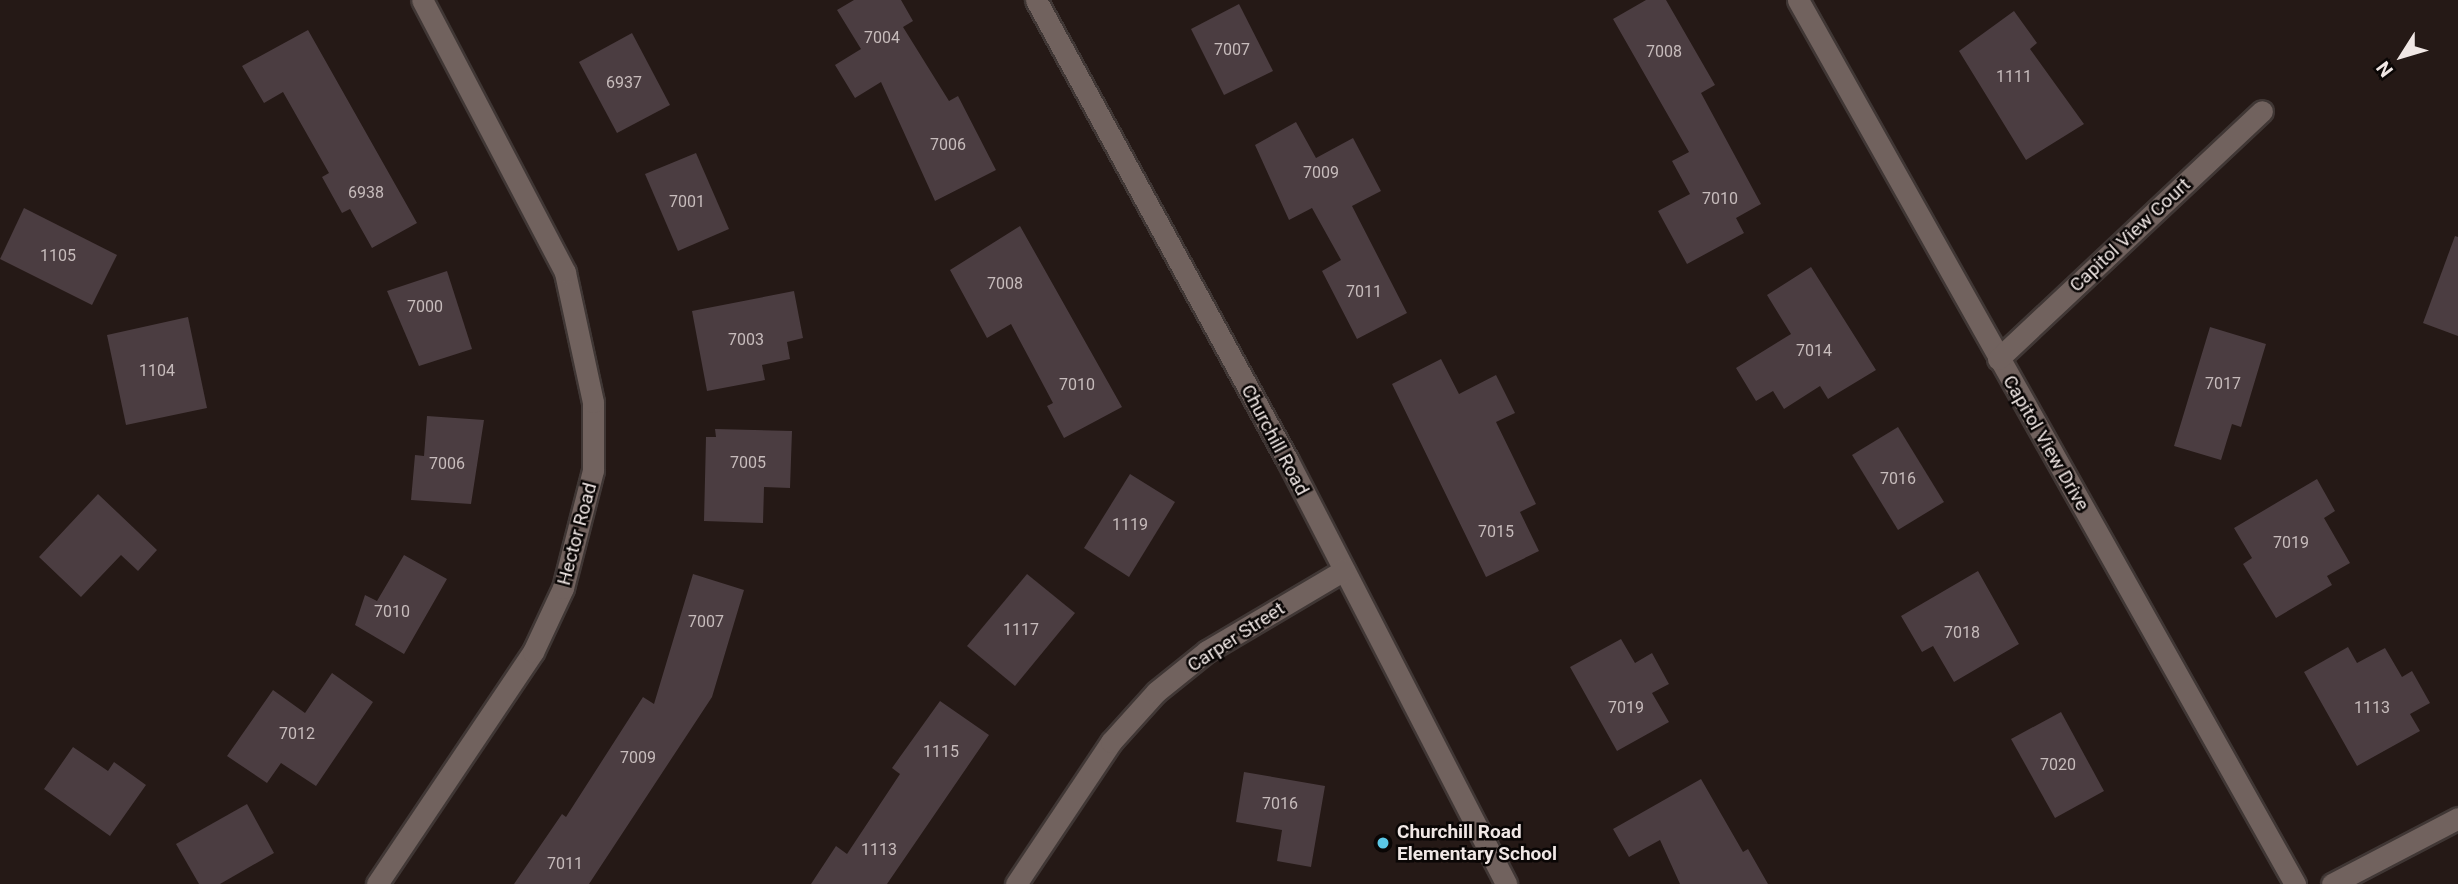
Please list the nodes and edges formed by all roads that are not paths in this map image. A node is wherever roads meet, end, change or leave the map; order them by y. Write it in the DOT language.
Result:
graph roads {
  1 [pos="422,0"];
  2 [pos="1036,0"];
  3 [pos="1798,0"];
  4 [pos="2262,111"];
  5 [pos="1998,359"];
  6 [pos="1343,570"];
  7 [pos="2458,818"];
  8 [pos="376,884"];
  9 [pos="1016,884"];
  10 [pos="1506,884"];
  11 [pos="2295,884"];
  12 [pos="2332,884"];
  1 -- 8 [label="street, Hector Road"];
  2 -- 6 [label="street, Churchill Road"];
  3 -- 5 [label="street, Capitol View Drive"];
  4 -- 5 [label="street, Capitol View Court"];
  5 -- 11 [label="street, Capitol View Drive"];
  6 -- 9 [label="street, Carper Street"];
  6 -- 10 [label="street, Churchill Road"];
  7 -- 12 [label="street"];
}
